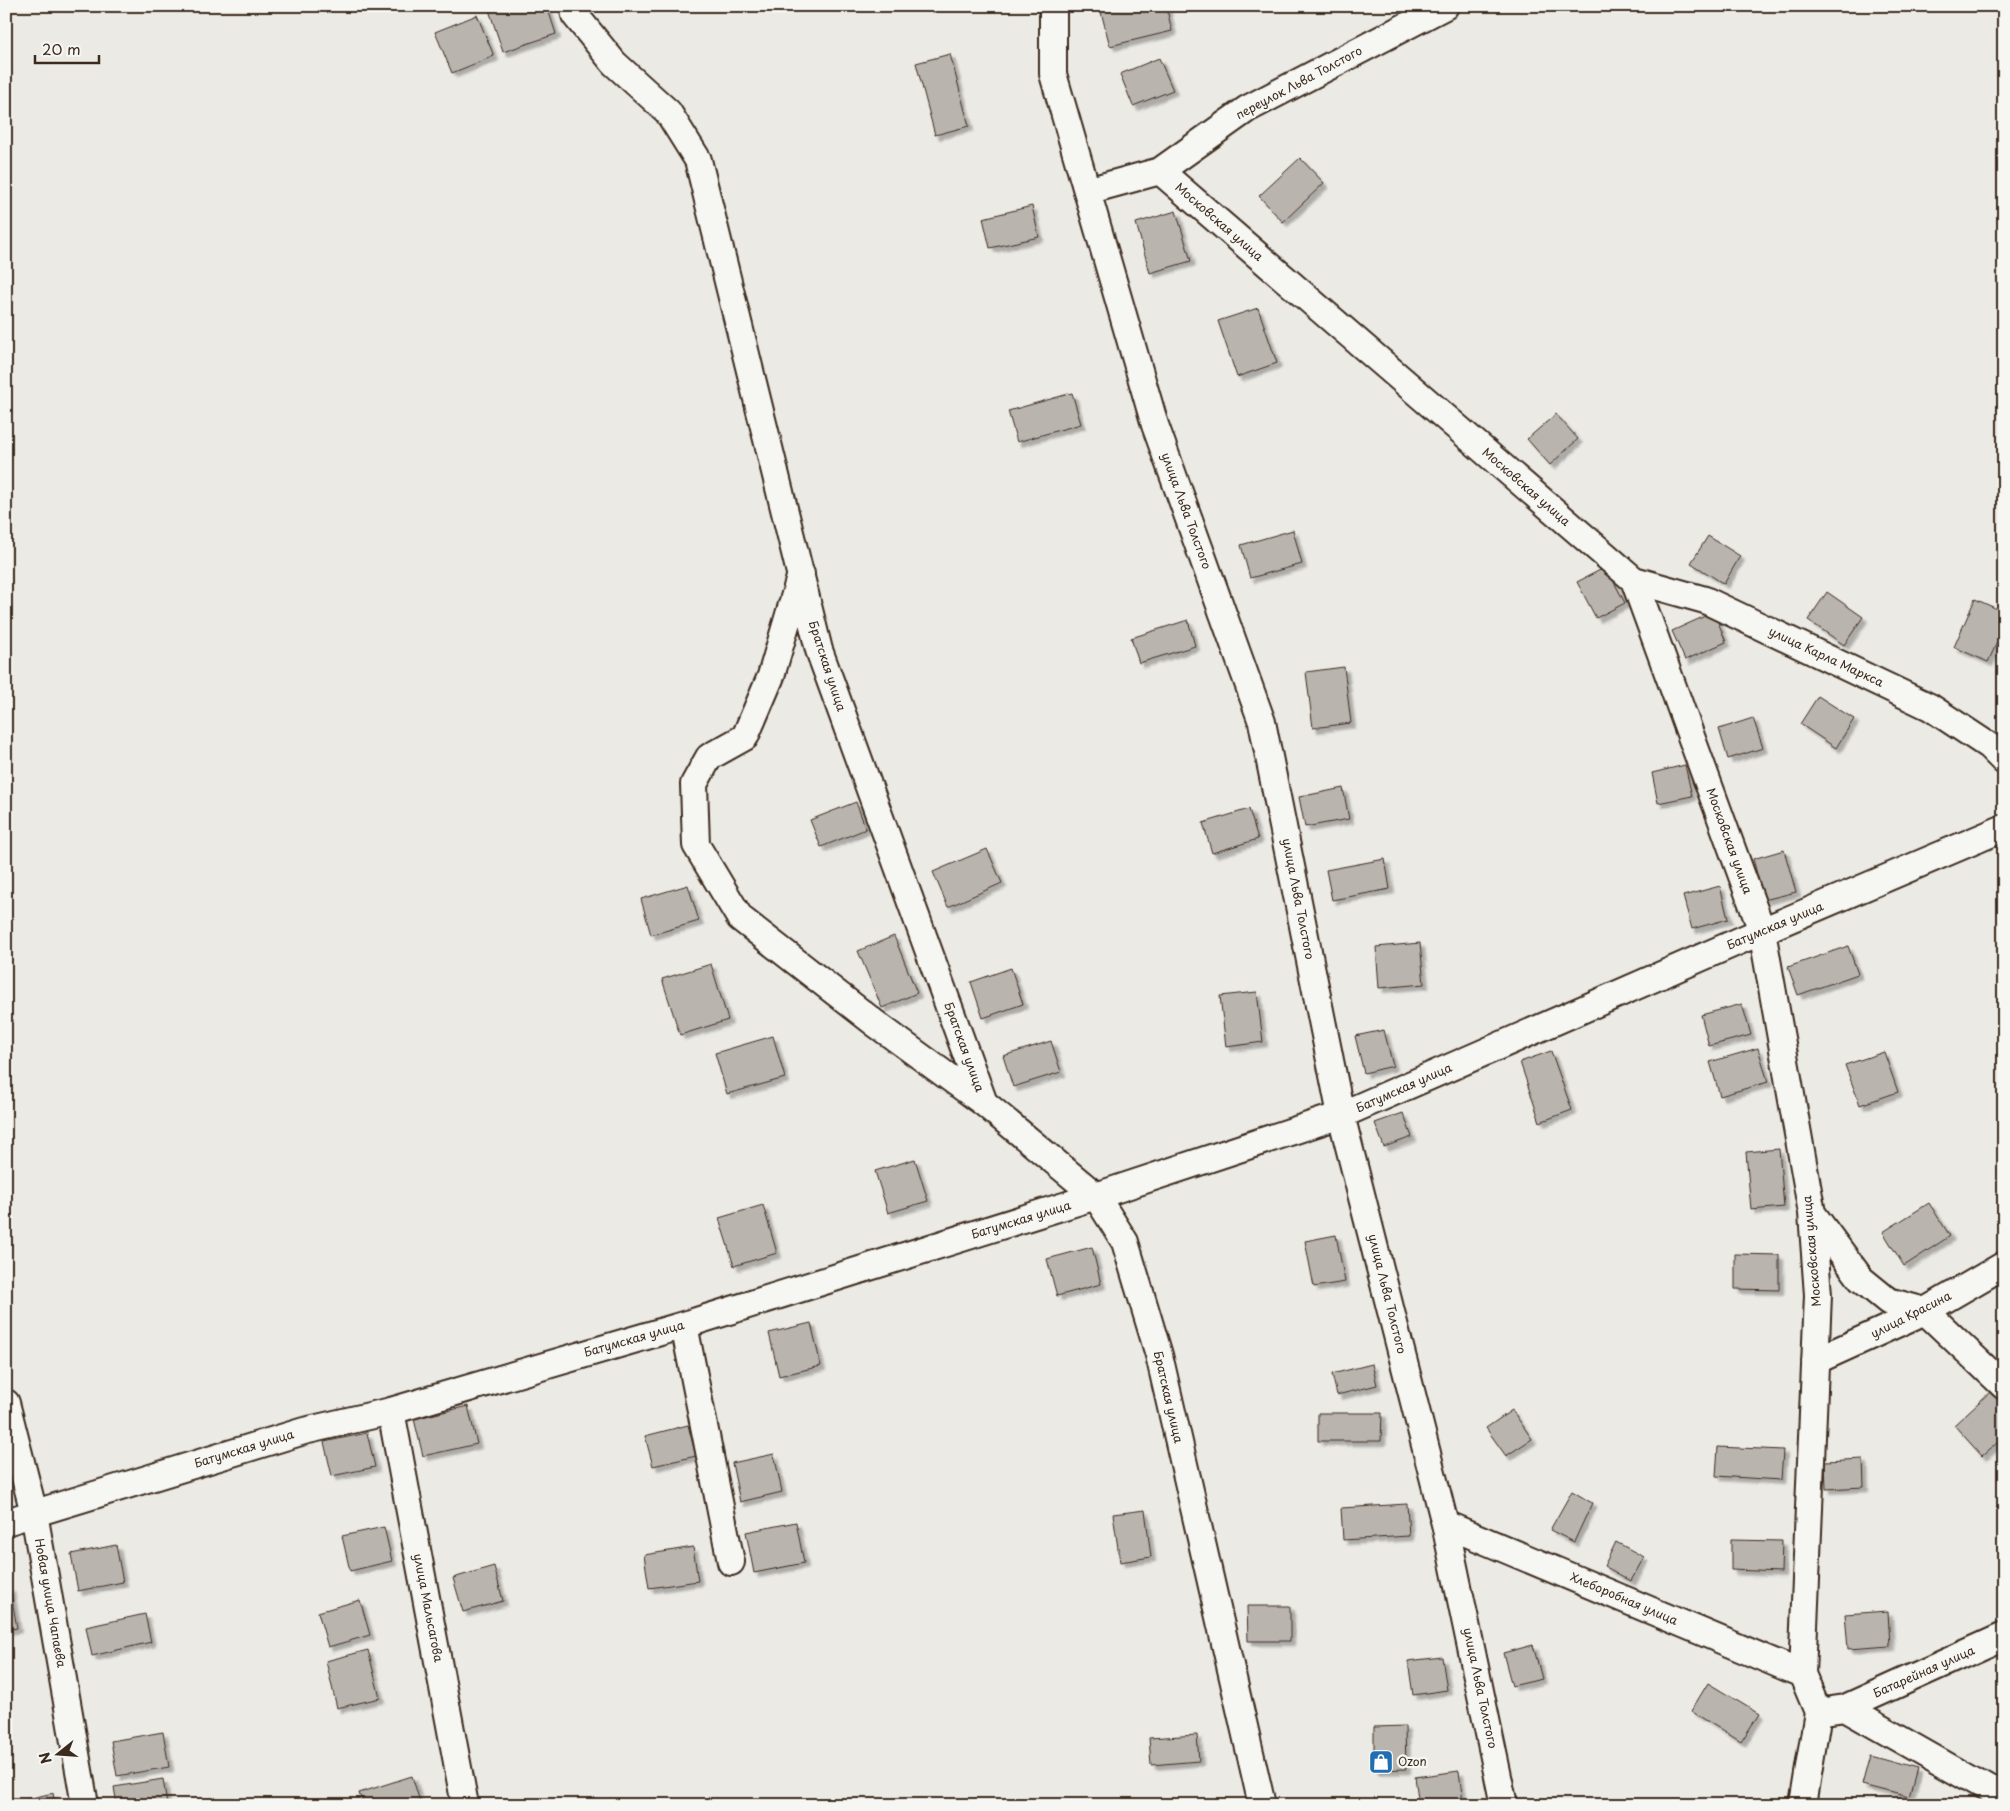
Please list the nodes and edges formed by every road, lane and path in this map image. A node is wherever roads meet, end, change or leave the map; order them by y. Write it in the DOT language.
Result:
graph roads {
  1 [pos="573,6"];
  2 [pos="1053,6"];
  3 [pos="1445,6"];
  4 [pos="1160,171"];
  5 [pos="1087,191"];
  6 [pos="801,574"];
  7 [pos="1634,580"];
  8 [pos="2004,761"];
  9 [pos="2004,828"];
  10 [pos="1762,932"];
  11 [pos="984,1103"];
  12 [pos="1342,1115"];
  13 [pos="1096,1196"];
  14 [pos="1812,1213"];
  15 [pos="2004,1265"];
  16 [pos="1925,1311"];
  17 [pos="684,1324"];
  18 [pos="1815,1361"];
  19 [pos="2004,1386"];
  20 [pos="6,1403"];
  21 [pos="391,1411"];
  22 [pos="34,1513"];
  23 [pos="6,1522"];
  24 [pos="1445,1524"];
  25 [pos="731,1562"];
  26 [pos="2004,1636"];
  27 [pos="1802,1674"];
  28 [pos="1845,1708"];
  29 [pos="1818,1712"];
  30 [pos="1994,1796"];
  31 [pos="85,1805"];
  32 [pos="465,1805"];
  33 [pos="1262,1805"];
  34 [pos="1504,1805"];
  35 [pos="1803,1805"];
  1 -- 6 [label="street, Братская улица"];
  2 -- 5 [label="street, улица Льва Толстого"];
  3 -- 4 [label="street, переулок Льва Толстого"];
  4 -- 5 [label="street"];
  4 -- 7 [label="street, Московская улица"];
  5 -- 12 [label="street, улица Льва Толстого"];
  6 -- 11 [label="street, Братская улица"];
  6 -- 11 [label="street"];
  7 -- 8 [label="street, улица Карла Маркса"];
  7 -- 10 [label="street, Московская улица"];
  9 -- 10 [label="street, Батумская улица"];
  10 -- 12 [label="street, Батумская улица"];
  10 -- 14 [label="street, Московская улица"];
  11 -- 13 [label="street, Братская улица"];
  12 -- 13 [label="street, Батумская улица"];
  12 -- 24 [label="street, улица Льва Толстого"];
  13 -- 17 [label="street, Батумская улица"];
  13 -- 33 [label="street, Братская улица"];
  14 -- 16 [label="street"];
  14 -- 18 [label="street, Московская улица"];
  15 -- 16 [label="street, улица Красина"];
  16 -- 18 [label="street, улица Красина"];
  16 -- 19 [label="street"];
  17 -- 21 [label="street, Батумская улица"];
  17 -- 25 [label="street"];
  18 -- 27 [label="street, Московская улица"];
  20 -- 22 [label="street, Новая улица Чапаева"];
  21 -- 22 [label="street, Батумская улица"];
  21 -- 32 [label="street, улица Мальсагова"];
  22 -- 23 [label="street, Батумская улица"];
  22 -- 31 [label="street, Новая улица Чапаева"];
  24 -- 27 [label="street, Хлеборобная улица"];
  24 -- 34 [label="street, улица Льва Толстого"];
  26 -- 28 [label="street, Батарейная улица"];
  27 -- 29 [label="street, Московская улица"];
  28 -- 29 [label="street"];
  28 -- 30 [label="street"];
  29 -- 35 [label="street"];
}
